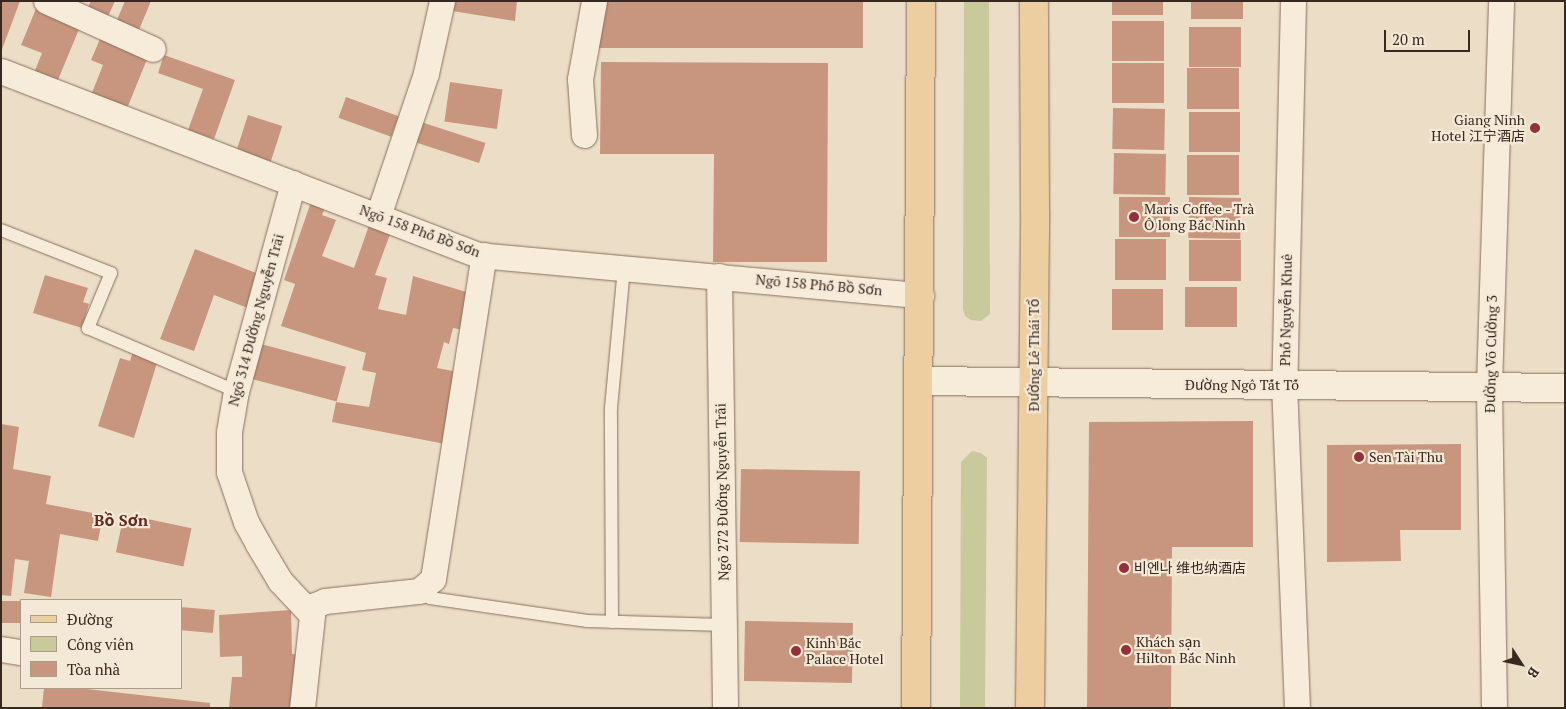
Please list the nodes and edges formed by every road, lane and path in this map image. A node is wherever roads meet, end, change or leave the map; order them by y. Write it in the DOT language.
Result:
graph roads {
  1 [pos="46,1"];
  2 [pos="442,1"];
  3 [pos="594,1"];
  4 [pos="921,1"];
  5 [pos="1034,1"];
  6 [pos="1292,1"];
  7 [pos="1501,1"];
  8 [pos="153,49"];
  9 [pos="1,71"];
  10 [pos="584,135"];
  11 [pos="293,183"];
  12 [pos="378,216"];
  13 [pos="1,230"];
  14 [pos="484,255"];
  15 [pos="624,268"];
  16 [pos="719,276"];
  17 [pos="921,295"];
  18 [pos="920,381"];
  19 [pos="1034,384"];
  20 [pos="1284,384"];
  21 [pos="1490,385"];
  22 [pos="1565,388"];
  23 [pos="236,390"];
  24 [pos="419,591"];
  25 [pos="311,614"];
  26 [pos="612,622"];
  27 [pos="724,625"];
  28 [pos="1,649"];
  29 [pos="20,652"];
  30 [pos="302,708"];
  31 [pos="725,708"];
  32 [pos="916,708"];
  33 [pos="1030,708"];
  34 [pos="1296,708"];
  35 [pos="1494,708"];
  1 -- 8 [label="street"];
  2 -- 12 [label="street"];
  3 -- 10 [label="street"];
  4 -- 17 [label="main road"];
  5 -- 19 [label="main road, Đường Lê Thái Tổ"];
  6 -- 20 [label="street, Phố Nguyễn Khuê"];
  7 -- 21 [label="street, Đường Võ Cường 3"];
  9 -- 11 [label="street, Ngõ 158 Phố Bồ Sơn"];
  11 -- 12 [label="street, Ngõ 158 Phố Bồ Sơn"];
  11 -- 23 [label="street, Ngõ 314 Đường Nguyễn Trãi"];
  12 -- 14 [label="street, Ngõ 158 Phố Bồ Sơn"];
  13 -- 23 [label="lane"];
  14 -- 15 [label="street, Ngõ 158 Phố Bồ Sơn"];
  14 -- 24 [label="street"];
  15 -- 16 [label="street, Ngõ 158 Phố Bồ Sơn"];
  15 -- 26 [label="lane"];
  16 -- 17 [label="street, Ngõ 158 Phố Bồ Sơn"];
  16 -- 27 [label="street, Ngõ 272 Đường Nguyễn Trãi"];
  17 -- 18 [label="main road"];
  18 -- 19 [label="street, Đường Ngô Tất Tố"];
  18 -- 32 [label="main road"];
  19 -- 20 [label="street, Đường Ngô Tất Tố"];
  19 -- 33 [label="main road, Đường Lê Thái Tổ"];
  20 -- 21 [label="street, Đường Ngô Tất Tố"];
  20 -- 34 [label="street, Phố Nguyễn Khuê"];
  21 -- 22 [label="street, Đường Ngô Tất Tố"];
  21 -- 35 [label="street, Đường Võ Cường 3"];
  23 -- 25 [label="street, Ngõ 314 Đường Nguyễn Trãi"];
  24 -- 25 [label="street"];
  24 -- 26 [label="lane"];
  25 -- 30 [label="street"];
  26 -- 27 [label="lane"];
  27 -- 31 [label="street, Ngõ 272 Đường Nguyễn Trãi"];
  28 -- 29 [label="street"];
}
